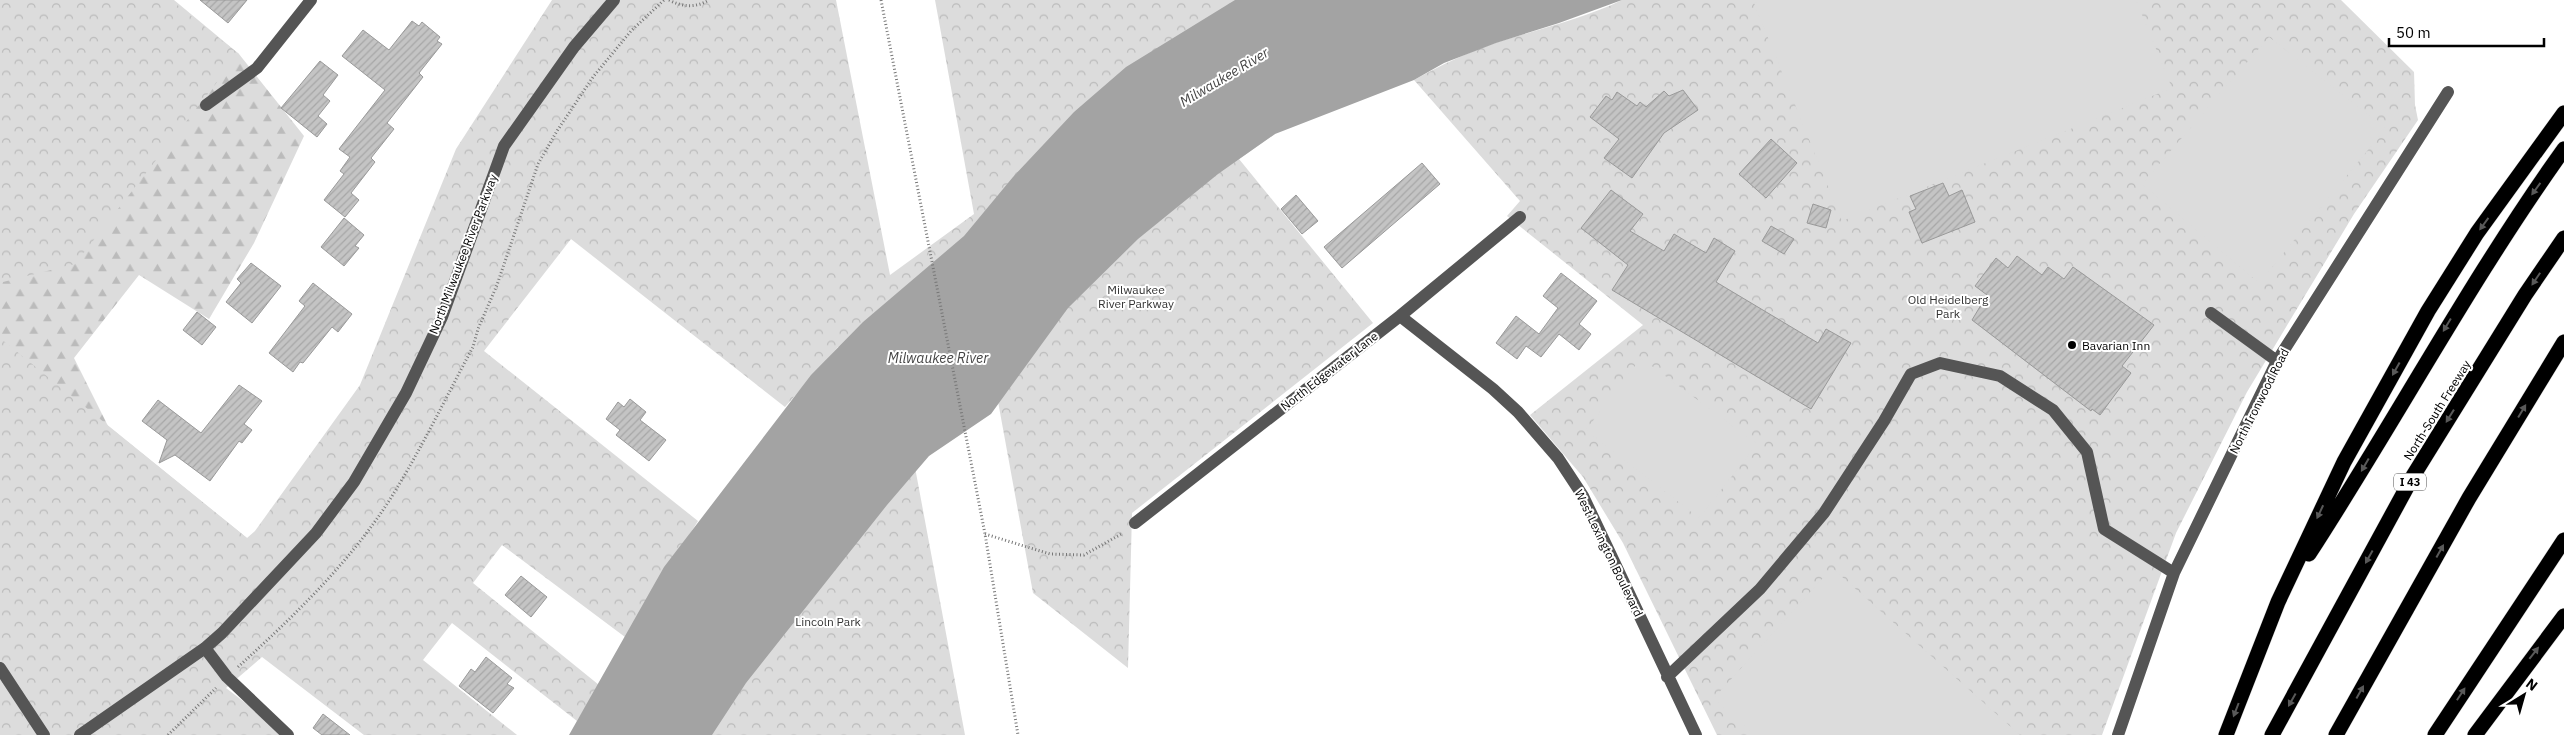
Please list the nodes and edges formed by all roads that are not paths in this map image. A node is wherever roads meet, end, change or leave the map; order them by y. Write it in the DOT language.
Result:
graph roads {
  1 [pos="311,0"];
  2 [pos="614,0"];
  3 [pos="2448,92"];
  4 [pos="206,105"];
  5 [pos="2564,113"];
  6 [pos="2564,149"];
  7 [pos="1520,217"];
  8 [pos="2564,238"];
  9 [pos="2211,313"];
  10 [pos="1400,316"];
  11 [pos="2564,342"];
  12 [pos="2277,361"];
  13 [pos="1135,523"];
  14 [pos="2564,540"];
  15 [pos="2174,573"];
  16 [pos="2278,602"];
  17 [pos="2564,616"];
  18 [pos="204,648"];
  19 [pos="0,668"];
  20 [pos="1667,677"];
  21 [pos="44,735"];
  22 [pos="80,735"];
  23 [pos="288,735"];
  24 [pos="1696,735"];
  25 [pos="2118,735"];
  26 [pos="2226,735"];
  27 [pos="2272,735"];
  28 [pos="2336,735"];
  29 [pos="2435,735"];
  30 [pos="2475,735"];
  1 -- 4 [label="street"];
  2 -- 18 [label="street, North Milwaukee River Parkway"];
  3 -- 12 [label="street, North Ironwood Road"];
  5 -- 16 [label="highway, one-way"];
  6 -- 16 [label="highway, one-way"];
  7 -- 10 [label="street, North Edgewater Lane"];
  8 -- 27 [label="highway, North-South Freeway / I 43, one-way"];
  9 -- 12 [label="street"];
  10 -- 13 [label="street, North Edgewater Lane"];
  10 -- 20 [label="street, West Lexington Boulevard"];
  28 -- 11 [label="highway, one-way"];
  12 -- 15 [label="street, North Ironwood Road"];
  29 -- 14 [label="highway, one-way"];
  15 -- 20 [label="street"];
  15 -- 25 [label="street, North Ironwood Road"];
  16 -- 26 [label="highway, one-way"];
  30 -- 17 [label="highway, one-way"];
  18 -- 22 [label="street, North Milwaukee River Parkway"];
  18 -- 23 [label="street"];
  19 -- 21 [label="street"];
  20 -- 24 [label="street, West Lexington Boulevard"];
}
